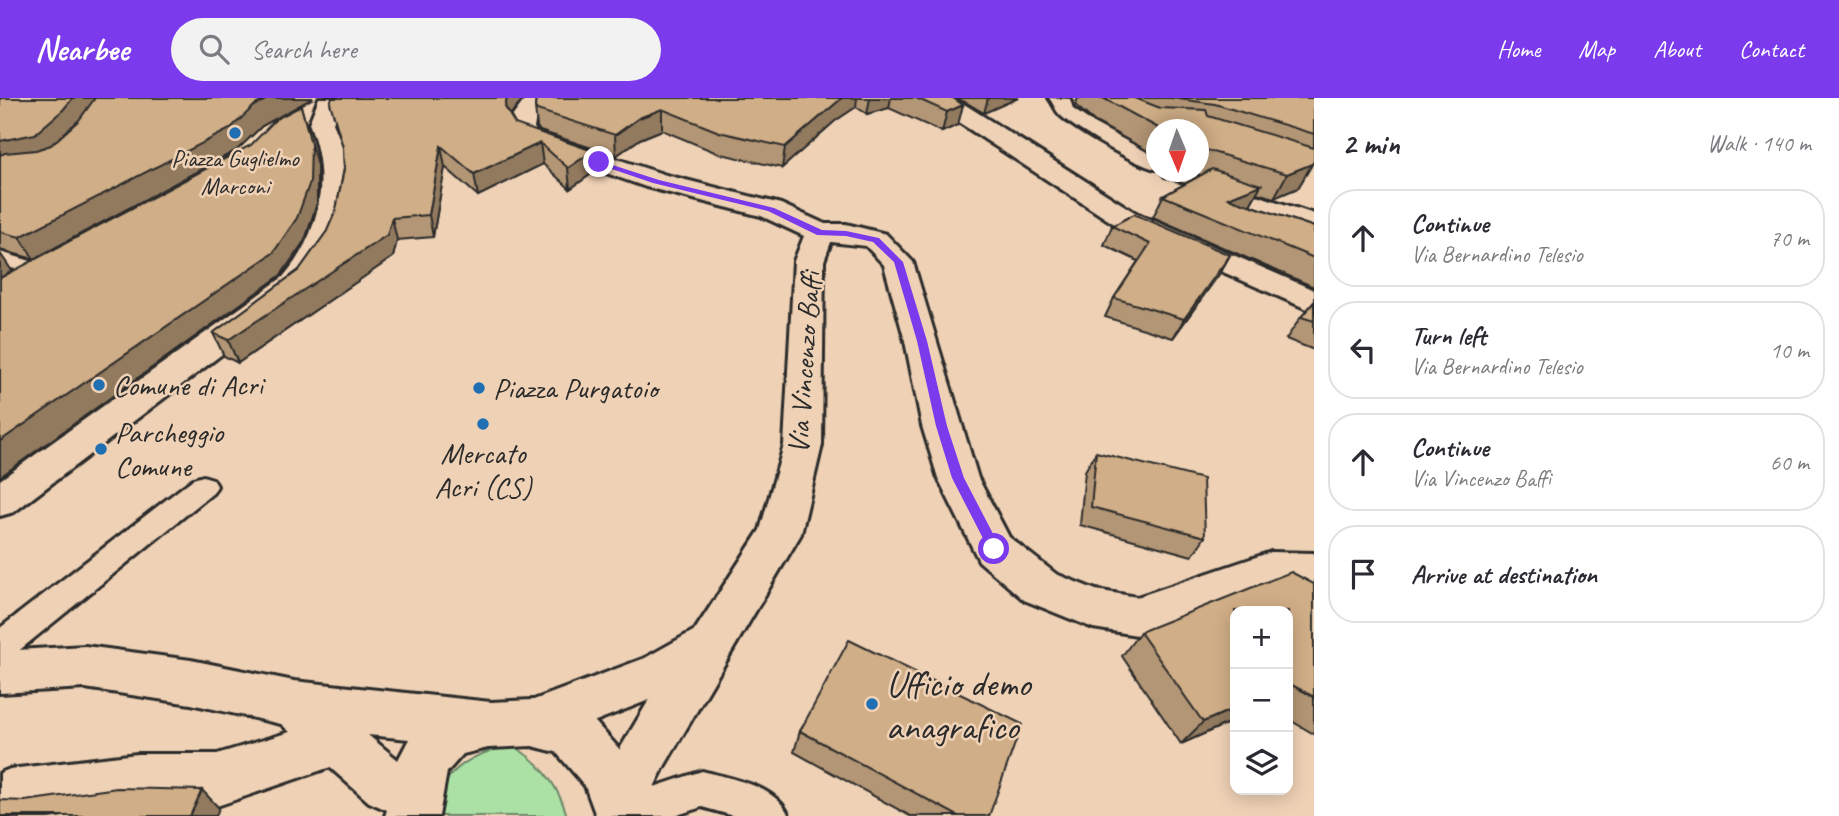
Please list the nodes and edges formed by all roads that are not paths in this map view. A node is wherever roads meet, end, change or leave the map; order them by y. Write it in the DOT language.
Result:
graph roads {
  1 [pos="538,98"];
  2 [pos="918,98"];
  3 [pos="1057,98"];
  4 [pos="332,100"];
  5 [pos="296,119"];
  6 [pos="1146,158"];
  7 [pos="1201,182"];
  8 [pos="1314,220"];
  9 [pos="833,233"];
  10 [pos="0,258"];
  11 [pos="53,264"];
  12 [pos="10,287"];
  13 [pos="1314,302"];
  14 [pos="203,486"];
  15 [pos="0,501"];
  16 [pos="1314,571"];
  17 [pos="714,642"];
  18 [pos="0,647"];
  19 [pos="0,672"];
  20 [pos="295,704"];
  21 [pos="512,724"];
  22 [pos="337,741"];
  23 [pos="0,801"];
  24 [pos="413,805"];
  25 [pos="622,815"];
  26 [pos="771,816"];
  1 -- 9 [label="street, Via Vincenzo Baffi"];
  2 -- 13 [label="street"];
  3 -- 6 [label="lane"];
  4 -- 5 [label="street"];
  4 -- 15 [label="street"];
  7 -- 8 [label="lane"];
  9 -- 16 [label="street"];
  9 -- 17 [label="street, Via Vincenzo Baffi"];
  10 -- 11 [label="lane"];
  11 -- 12 [label="street"];
  14 -- 18 [label="lane"];
  17 -- 21 [label="street"];
  17 -- 25 [label="street, Via Vincenzo Baffi"];
  19 -- 20 [label="street"];
  20 -- 21 [label="street"];
  20 -- 22 [label="street"];
  21 -- 24 [label="street"];
  21 -- 25 [label="street"];
  22 -- 23 [label="street"];
  22 -- 24 [label="street"];
  25 -- 26 [label="lane"];
}
